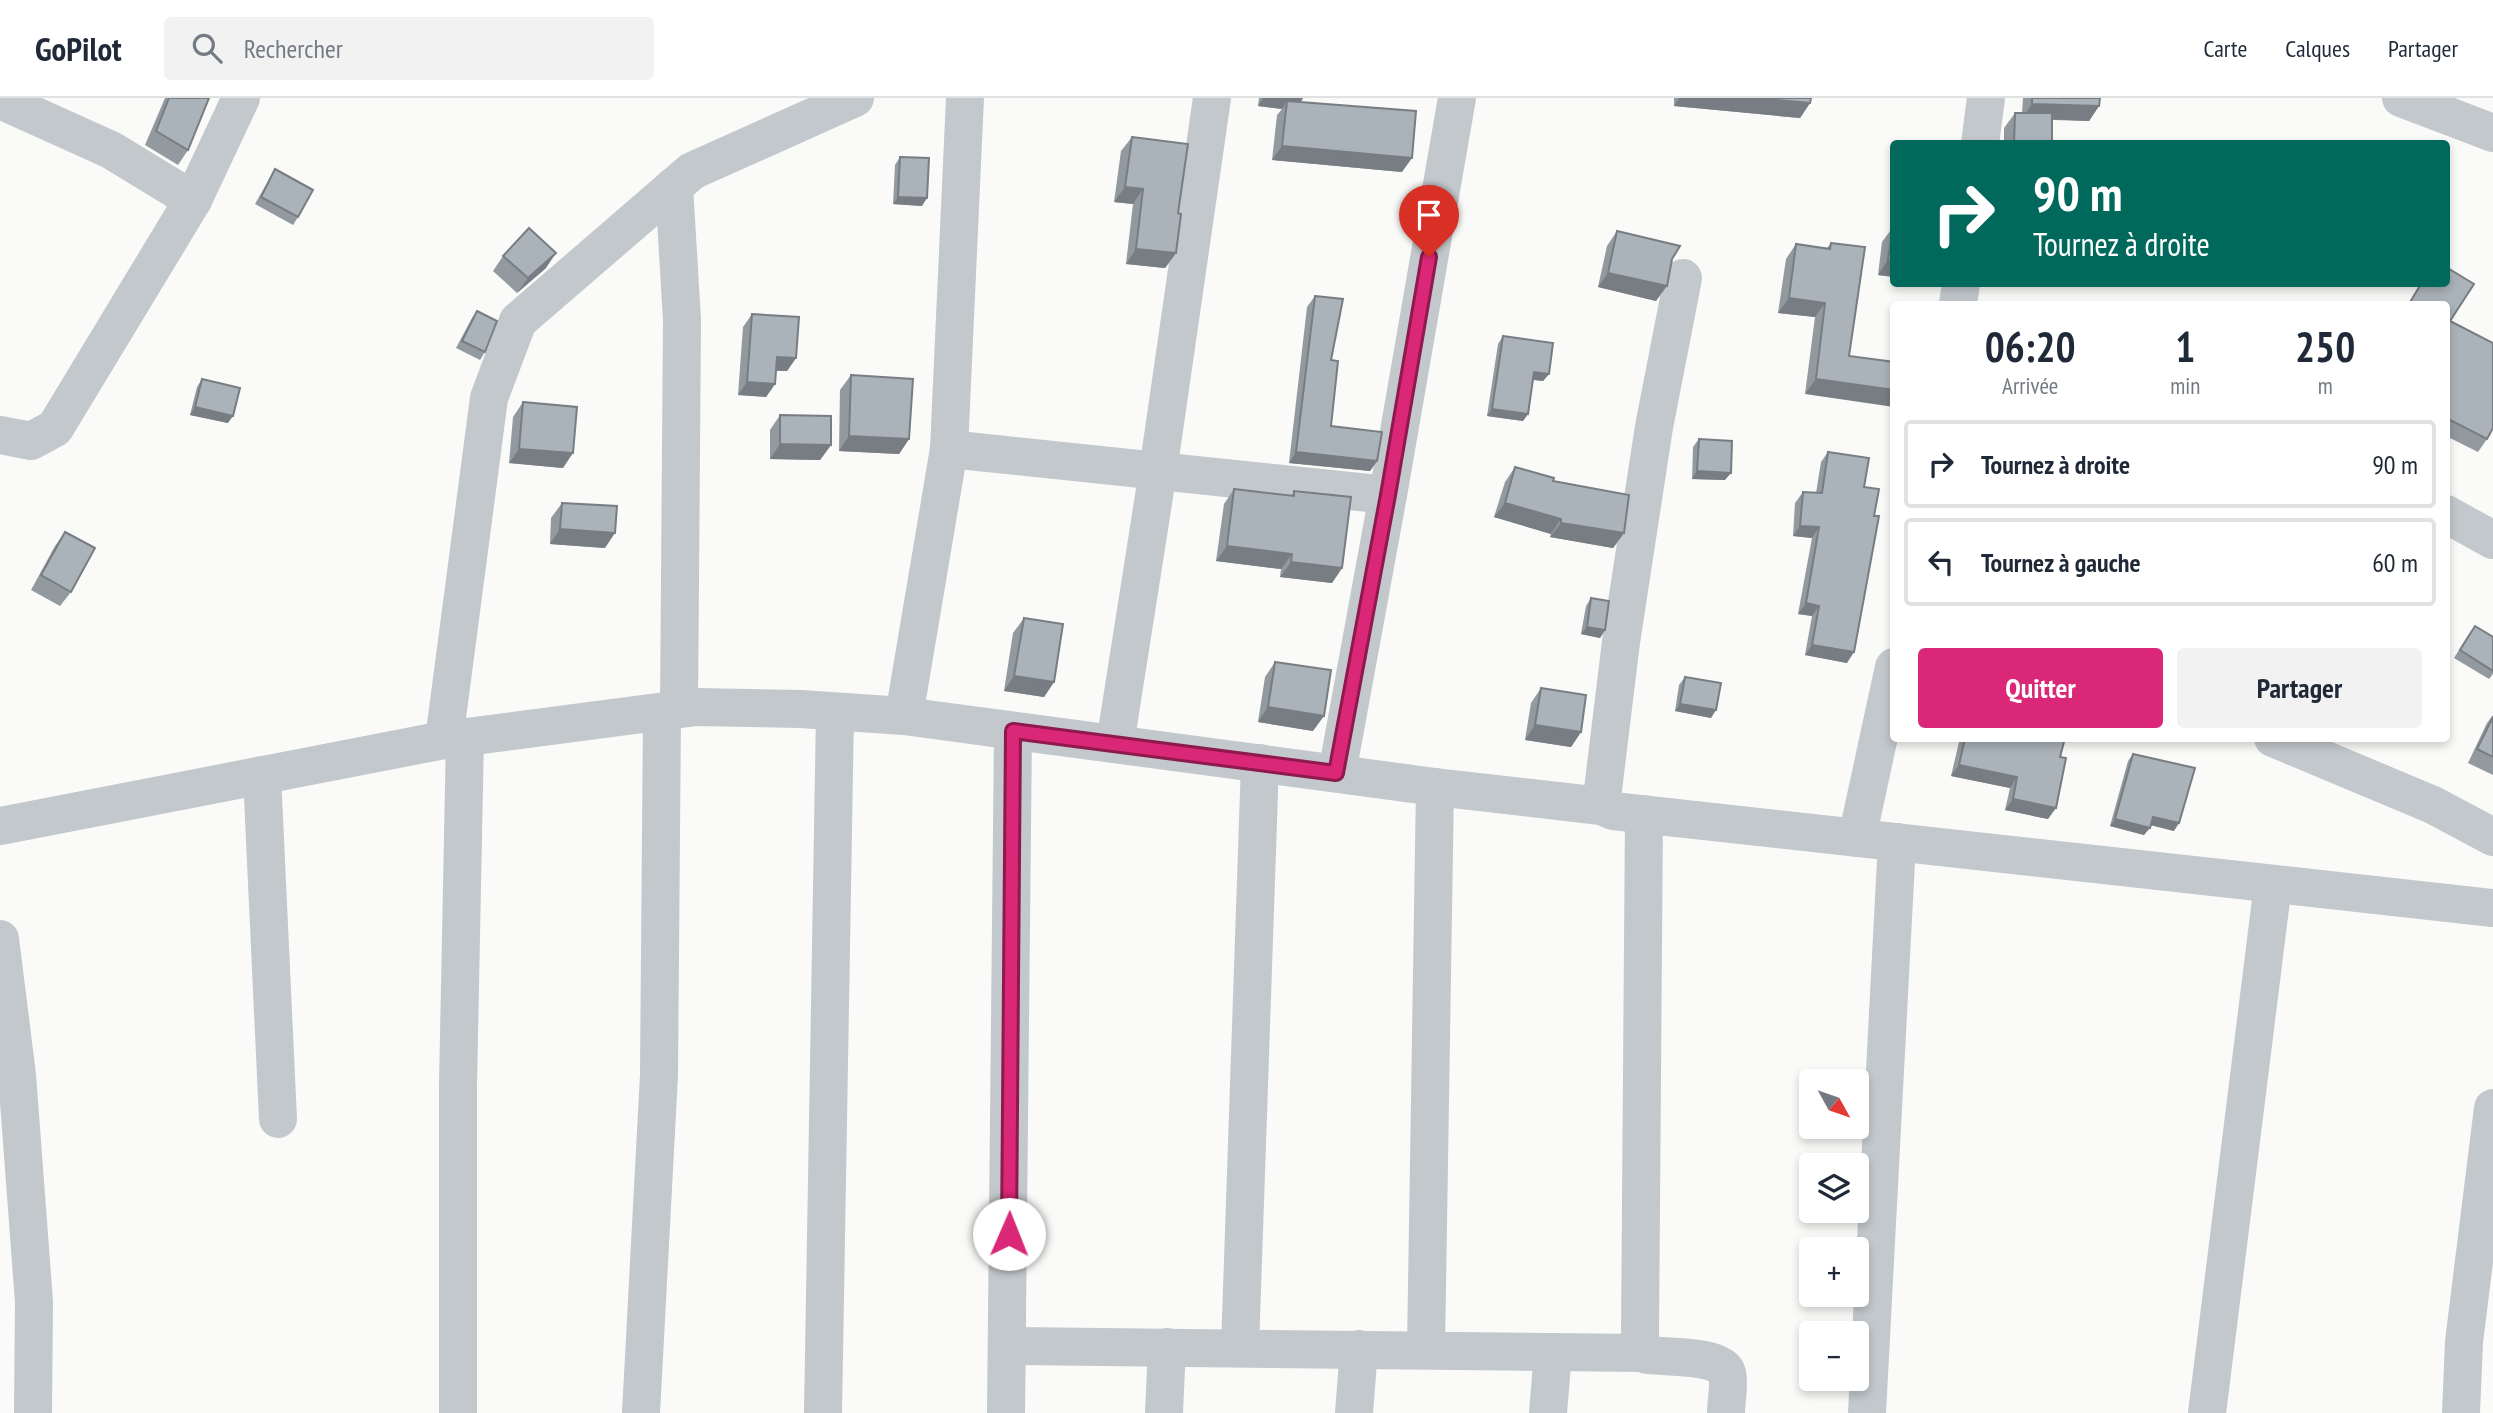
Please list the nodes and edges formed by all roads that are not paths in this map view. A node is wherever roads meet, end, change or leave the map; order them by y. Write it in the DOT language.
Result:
graph roads {
  1 [pos="241,98"];
  2 [pos="855,98"];
  3 [pos="965,98"];
  4 [pos="1212,98"];
  5 [pos="1457,98"];
  6 [pos="1986,98"];
  7 [pos="2401,98"];
  8 [pos="0,100"];
  9 [pos="2493,133"];
  10 [pos="1981,140"];
  11 [pos="674,186"];
  12 [pos="193,200"];
  13 [pos="1684,278"];
  14 [pos="0,435"];
  15 [pos="949,449"];
  16 [pos="1158,471"];
  17 [pos="1388,495"];
  18 [pos="2450,516"];
  19 [pos="2493,540"];
  20 [pos="1890,685"];
  21 [pos="671,711"];
  22 [pos="835,713"];
  23 [pos="904,716"];
  24 [pos="1013,731"];
  25 [pos="454,739"];
  26 [pos="2283,742"];
  27 [pos="1115,744"];
  28 [pos="1260,763"];
  29 [pos="1336,773"];
  30 [pos="262,775"];
  31 [pos="1435,787"];
  32 [pos="1601,807"];
  33 [pos="1644,814"];
  34 [pos="0,826"];
  35 [pos="2493,837"];
  36 [pos="1857,838"];
  37 [pos="1897,842"];
  38 [pos="2273,884"];
  39 [pos="2493,908"];
  40 [pos="0,939"];
  41 [pos="2493,1108"];
  42 [pos="278,1119"];
  43 [pos="1008,1346"];
  44 [pos="1167,1347"];
  45 [pos="1240,1348"];
  46 [pos="1359,1349"];
  47 [pos="1426,1350"];
  48 [pos="1553,1352"];
  49 [pos="1644,1353"];
  50 [pos="33,1413"];
  51 [pos="458,1413"];
  52 [pos="641,1413"];
  53 [pos="823,1413"];
  54 [pos="1006,1413"];
  55 [pos="1164,1413"];
  56 [pos="1354,1413"];
  57 [pos="1548,1413"];
  58 [pos="1726,1413"];
  59 [pos="1867,1413"];
  60 [pos="2207,1413"];
  61 [pos="2461,1413"];
  1 -- 12 [label="street"];
  2 -- 11 [label="street"];
  3 -- 15 [label="street"];
  4 -- 16 [label="street"];
  5 -- 17 [label="street"];
  6 -- 10 [label="street"];
  7 -- 9 [label="street"];
  8 -- 12 [label="street"];
  11 -- 21 [label="street"];
  11 -- 25 [label="street"];
  12 -- 14 [label="street"];
  13 -- 32 [label="street"];
  15 -- 16 [label="street"];
  15 -- 23 [label="street"];
  16 -- 17 [label="street"];
  16 -- 27 [label="street"];
  17 -- 29 [label="street"];
  18 -- 19 [label="street"];
  20 -- 36 [label="street"];
  21 -- 22 [label="street"];
  21 -- 25 [label="street"];
  21 -- 52 [label="street"];
  22 -- 23 [label="street"];
  22 -- 53 [label="street"];
  23 -- 24 [label="street"];
  24 -- 27 [label="street"];
  24 -- 43 [label="street"];
  25 -- 30 [label="street"];
  25 -- 51 [label="street"];
  26 -- 35 [label="street"];
  27 -- 28 [label="street"];
  28 -- 29 [label="street"];
  28 -- 45 [label="street"];
  29 -- 31 [label="street"];
  30 -- 34 [label="street"];
  30 -- 42 [label="street"];
  31 -- 32 [label="street"];
  31 -- 47 [label="street"];
  32 -- 33 [label="street"];
  33 -- 36 [label="street"];
  33 -- 49 [label="street"];
  36 -- 37 [label="street"];
  37 -- 38 [label="street"];
  37 -- 59 [label="street"];
  38 -- 39 [label="street"];
  38 -- 60 [label="street"];
  40 -- 50 [label="street"];
  41 -- 61 [label="street"];
  43 -- 44 [label="street"];
  43 -- 54 [label="street"];
  44 -- 45 [label="street"];
  44 -- 55 [label="street"];
  45 -- 46 [label="street"];
  46 -- 47 [label="street"];
  46 -- 56 [label="street"];
  47 -- 48 [label="street"];
  48 -- 49 [label="street"];
  48 -- 57 [label="street"];
  49 -- 58 [label="street"];
}
